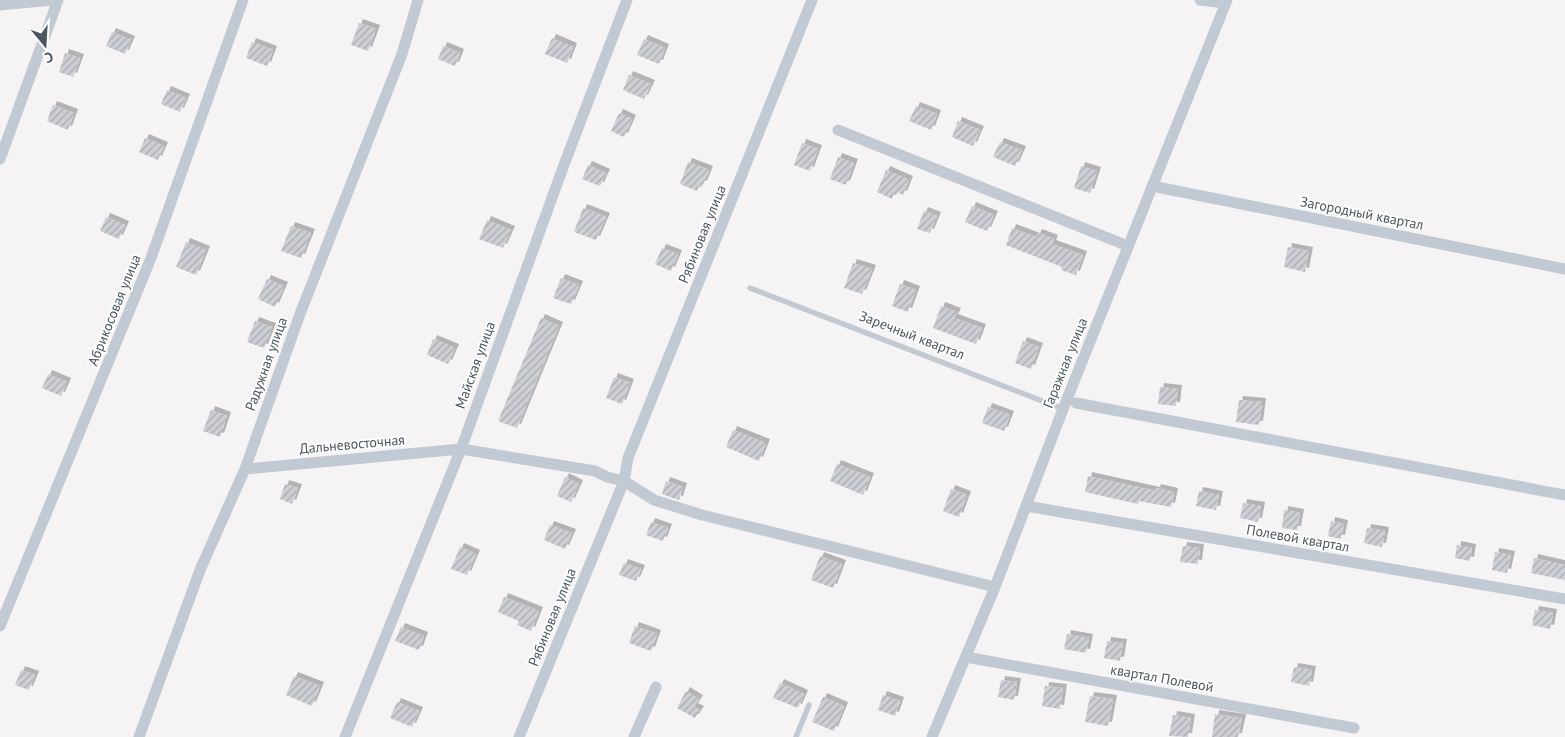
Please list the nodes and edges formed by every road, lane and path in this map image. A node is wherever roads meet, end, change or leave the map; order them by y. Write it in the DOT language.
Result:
graph roads {
  1 [pos="53,0"];
  2 [pos="58,0"];
  3 [pos="243,0"];
  4 [pos="418,0"];
  5 [pos="627,0"];
  6 [pos="812,0"];
  7 [pos="1200,0"];
  8 [pos="1226,2"];
  9 [pos="0,5"];
  10 [pos="838,130"];
  11 [pos="0,159"];
  12 [pos="1152,186"];
  13 [pos="1128,246"];
  14 [pos="1565,269"];
  15 [pos="750,288"];
  16 [pos="1076,403"];
  17 [pos="1063,409"];
  18 [pos="461,449"];
  19 [pos="245,469"];
  20 [pos="624,481"];
  21 [pos="1565,495"];
  22 [pos="1026,506"];
  23 [pos="995,587"];
  24 [pos="1565,599"];
  25 [pos="0,626"];
  26 [pos="966,657"];
  27 [pos="656,686"];
  28 [pos="809,705"];
  29 [pos="1354,728"];
  30 [pos="139,737"];
  31 [pos="344,737"];
  32 [pos="519,737"];
  33 [pos="634,737"];
  34 [pos="796,737"];
  35 [pos="932,737"];
  1 -- 9 [label="street"];
  2 -- 11 [label="street"];
  3 -- 25 [label="street, Абрикосовая улица"];
  4 -- 19 [label="street, Радужная улица"];
  5 -- 18 [label="street, Майская улица"];
  6 -- 20 [label="street, Рябиновая улица"];
  7 -- 8 [label="street"];
  8 -- 12 [label="street, Гаражная улица"];
  10 -- 13 [label="street"];
  12 -- 13 [label="street, Гаражная улица"];
  12 -- 14 [label="street, Загородный квартал"];
  13 -- 17 [label="street, Гаражная улица"];
  15 -- 17 [label="lane, Заречный квартал"];
  16 -- 21 [label="street"];
  17 -- 22 [label="street, Гаражная улица"];
  18 -- 19 [label="street, Дальневосточная"];
  18 -- 20 [label="street"];
  18 -- 31 [label="street, Майская улица"];
  19 -- 30 [label="street, Радужная улица"];
  20 -- 23 [label="street"];
  20 -- 32 [label="street, Рябиновая улица"];
  22 -- 23 [label="street, Гаражная улица"];
  22 -- 24 [label="street, Полевой квартал"];
  23 -- 26 [label="street, Гаражная улица"];
  26 -- 29 [label="street, квартал Полевой"];
  26 -- 35 [label="street, Гаражная улица"];
  27 -- 33 [label="street"];
  28 -- 34 [label="lane"];
}
